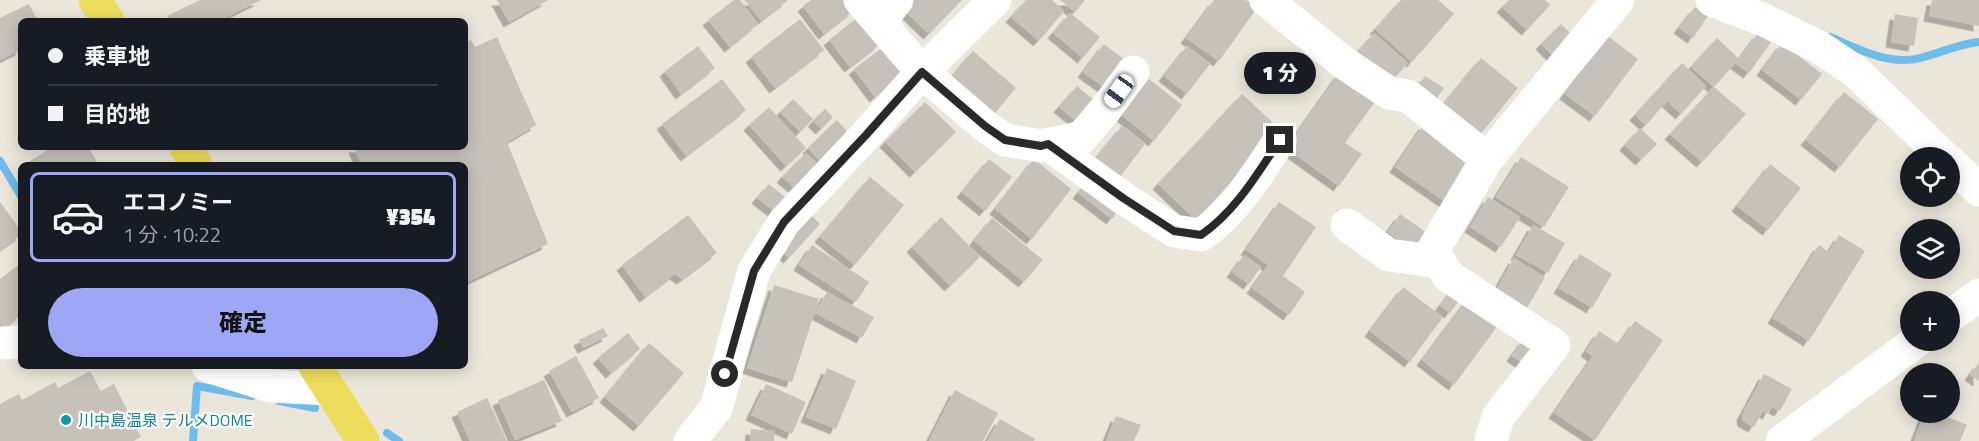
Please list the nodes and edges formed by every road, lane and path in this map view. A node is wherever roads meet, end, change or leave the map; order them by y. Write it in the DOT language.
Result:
graph roads {
  1 [pos="95,0"];
  2 [pos="995,0"];
  3 [pos="1266,0"];
  4 [pos="1618,0"];
  5 [pos="1712,0"];
  6 [pos="879,7"];
  7 [pos="106,18"];
  8 [pos="922,72"];
  9 [pos="1133,72"];
  10 [pos="1280,140"];
  11 [pos="1048,144"];
  12 [pos="1934,147"];
  13 [pos="1487,159"];
  14 [pos="1960,172"];
  15 [pos="1979,190"];
  16 [pos="1347,225"];
  17 [pos="1440,262"];
  18 [pos="1979,295"];
  19 [pos="1960,309"];
  20 [pos="18,342"];
  21 [pos="0,343"];
  22 [pos="1902,351"];
  23 [pos="216,369"];
  24 [pos="322,377"];
  25 [pos="363,441"];
  26 [pos="690,441"];
  27 [pos="1491,441"];
  28 [pos="1782,441"];
  1 -- 7 [label="main road"];
  2 -- 8 [label="street"];
  3 -- 13 [label="street"];
  4 -- 13 [label="street"];
  5 -- 12 [label="street"];
  6 -- 8 [label="street"];
  8 -- 11 [label="street"];
  8 -- 26 [label="street"];
  9 -- 11 [label="street"];
  10 -- 11 [label="street"];
  13 -- 17 [label="street"];
  14 -- 15 [label="street"];
  16 -- 17 [label="street"];
  17 -- 27 [label="street"];
  18 -- 19 [label="street"];
  20 -- 21 [label="street"];
  22 -- 28 [label="street"];
  23 -- 24 [label="street"];
  24 -- 25 [label="main road"];
}
